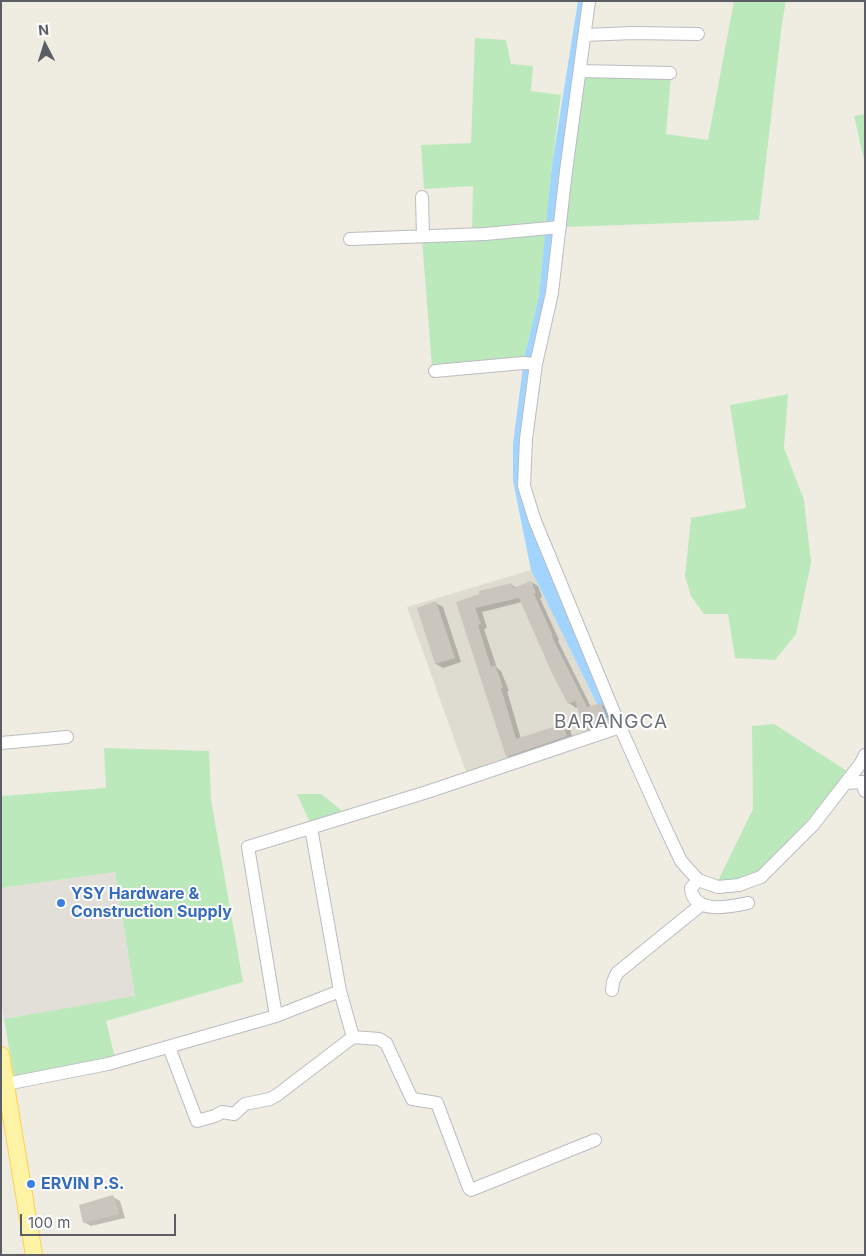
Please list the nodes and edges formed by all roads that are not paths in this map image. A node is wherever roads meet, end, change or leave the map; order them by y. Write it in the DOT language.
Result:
graph roads {
  1 [pos="589,1"];
  2 [pos="698,34"];
  3 [pos="585,35"];
  4 [pos="580,71"];
  5 [pos="670,73"];
  6 [pos="422,197"];
  7 [pos="560,227"];
  8 [pos="423,236"];
  9 [pos="350,239"];
  10 [pos="536,364"];
  11 [pos="434,371"];
  12 [pos="620,727"];
  13 [pos="67,737"];
  14 [pos="1,744"];
  15 [pos="865,755"];
  16 [pos="846,783"];
  17 [pos="865,791"];
  18 [pos="311,828"];
  19 [pos="698,880"];
  20 [pos="748,903"];
  21 [pos="702,904"];
  22 [pos="612,990"];
  23 [pos="340,991"];
  24 [pos="276,1016"];
  25 [pos="352,1037"];
  26 [pos="169,1047"];
  27 [pos="1,1055"];
  28 [pos="6,1084"];
  29 [pos="6,1111"];
  30 [pos="595,1140"];
  31 [pos="34,1255"];
  1 -- 3 [label="street"];
  2 -- 3 [label="street"];
  3 -- 4 [label="street"];
  4 -- 5 [label="street"];
  4 -- 7 [label="street"];
  6 -- 8 [label="street"];
  7 -- 8 [label="street"];
  7 -- 10 [label="street"];
  8 -- 9 [label="street"];
  10 -- 11 [label="street"];
  10 -- 12 [label="street"];
  12 -- 18 [label="street"];
  12 -- 19 [label="street"];
  13 -- 14 [label="street"];
  15 -- 16 [label="street"];
  16 -- 17 [label="street"];
  16 -- 19 [label="street"];
  18 -- 23 [label="street"];
  18 -- 24 [label="street"];
  19 -- 21 [label="street"];
  20 -- 21 [label="street"];
  21 -- 22 [label="street"];
  23 -- 24 [label="street"];
  23 -- 25 [label="street"];
  24 -- 26 [label="street"];
  25 -- 26 [label="street"];
  25 -- 30 [label="street"];
  26 -- 28 [label="street"];
  27 -- 28 [label="main road"];
  28 -- 29 [label="main road"];
  29 -- 31 [label="main road"];
}
